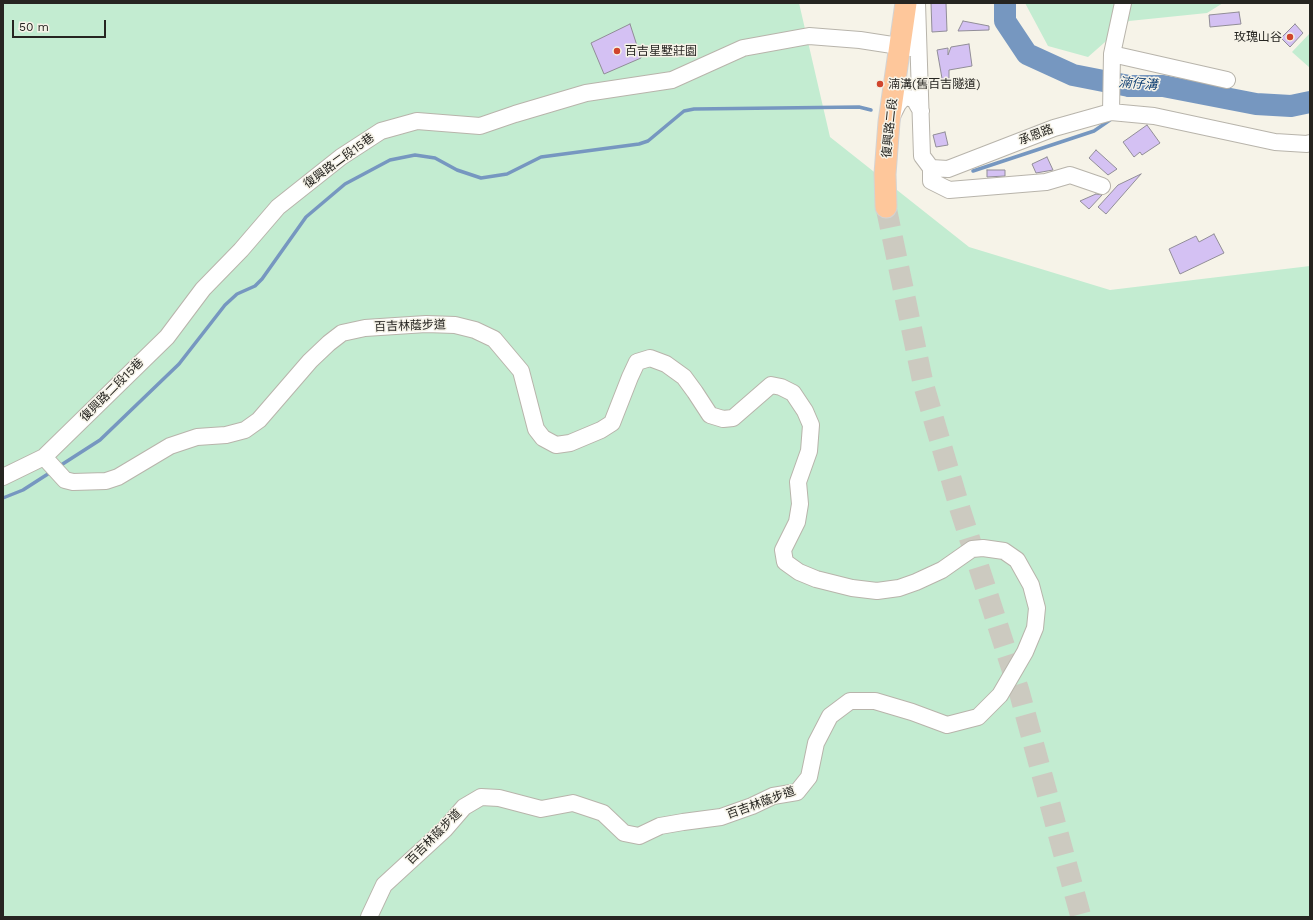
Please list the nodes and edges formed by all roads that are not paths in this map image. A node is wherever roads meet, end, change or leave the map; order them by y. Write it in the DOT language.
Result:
graph roads {
  1 [pos="906,3"];
  2 [pos="917,3"];
  3 [pos="1123,3"];
  4 [pos="909,47"];
  5 [pos="1112,54"];
  6 [pos="1227,80"];
  7 [pos="921,111"];
  8 [pos="1111,112"];
  9 [pos="889,122"];
  10 [pos="1310,143"];
  11 [pos="931,168"];
  12 [pos="1102,186"];
  13 [pos="886,207"];
  14 [pos="44,457"];
  15 [pos="3,477"];
  16 [pos="368,917"];
  1 -- 4 [label="main road, 復興路二段"];
  2 -- 4 [label="street"];
  3 -- 5 [label="street"];
  4 -- 7 [label="street"];
  4 -- 9 [label="main road, 復興路二段"];
  4 -- 14 [label="street, 復興路二段15巷"];
  5 -- 6 [label="street"];
  5 -- 8 [label="street"];
  7 -- 9 [label="street"];
  7 -- 11 [label="street"];
  8 -- 10 [label="street, 承恩路"];
  8 -- 11 [label="street, 承恩路"];
  9 -- 13 [label="main road, 復興路二段"];
  11 -- 12 [label="street"];
  14 -- 15 [label="street, 復興路二段15巷"];
  14 -- 16 [label="street, 百吉林蔭步道"];
}
